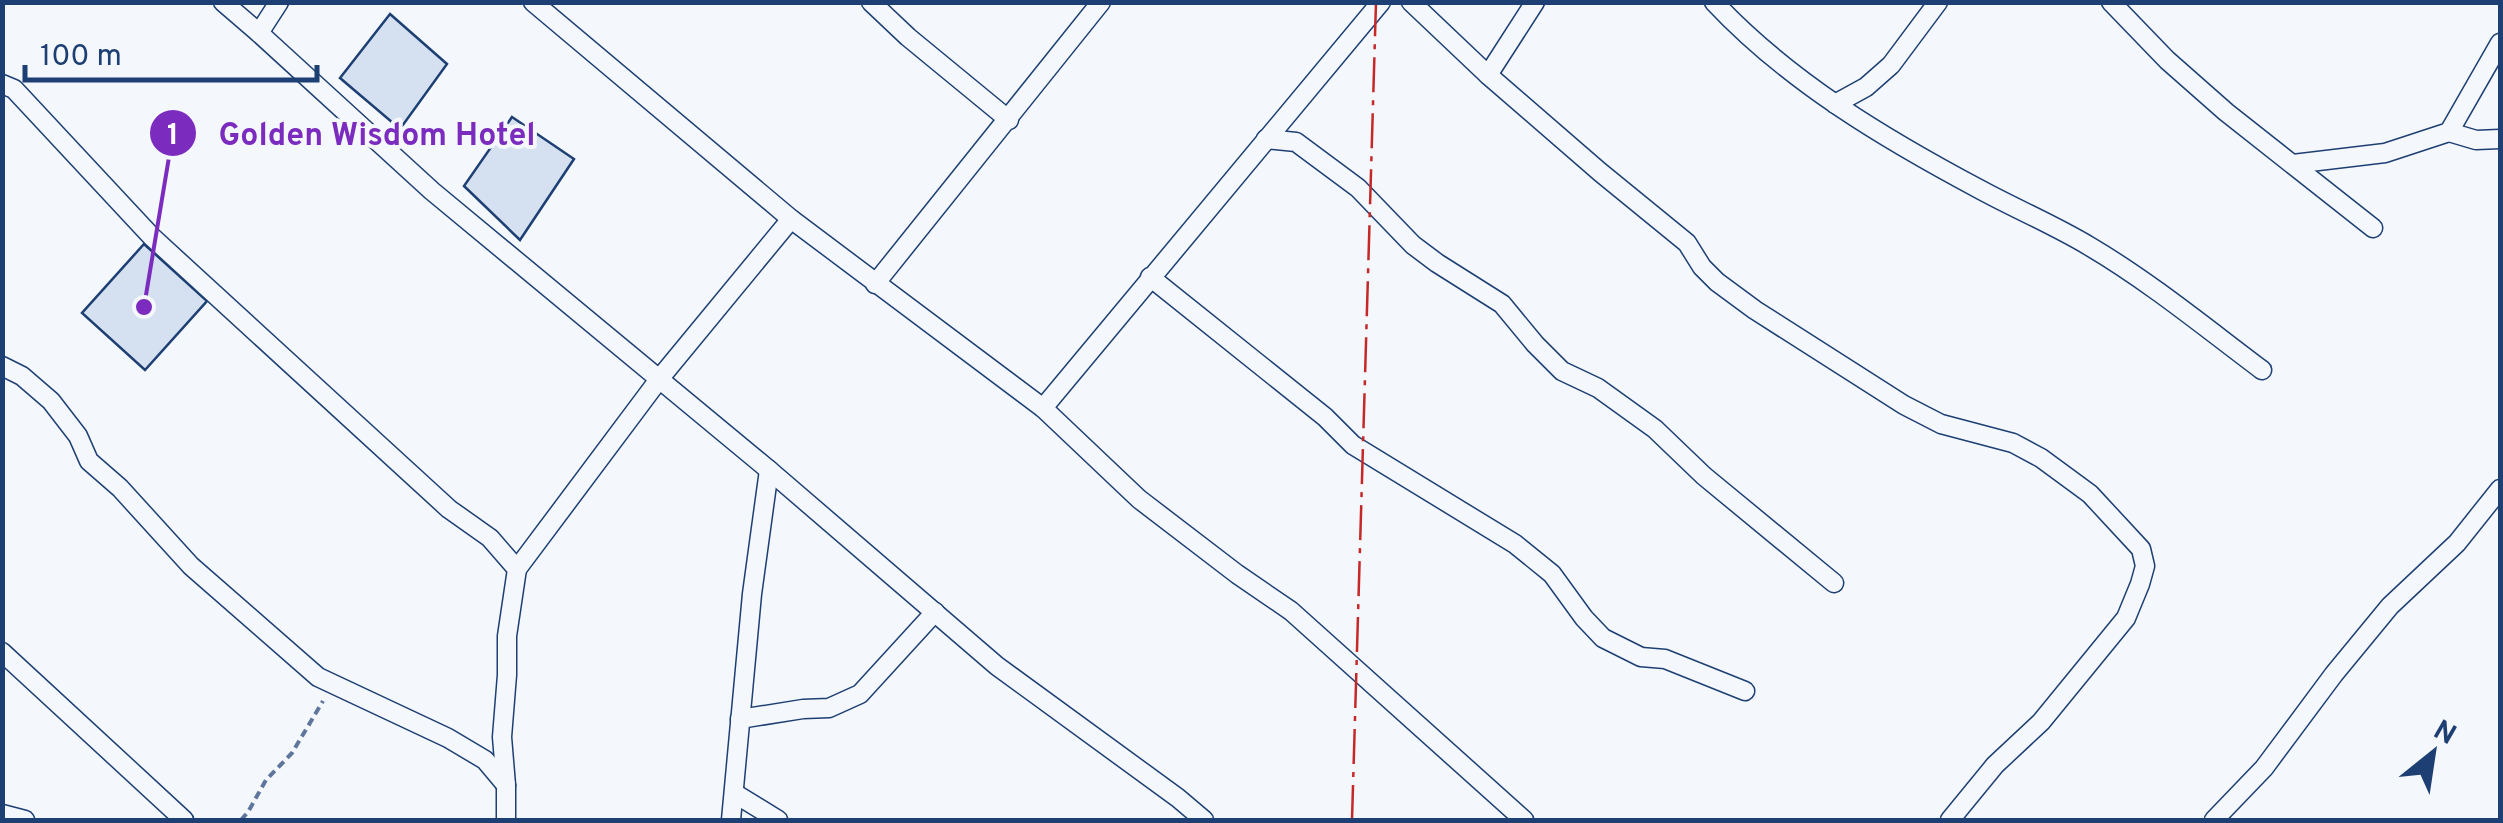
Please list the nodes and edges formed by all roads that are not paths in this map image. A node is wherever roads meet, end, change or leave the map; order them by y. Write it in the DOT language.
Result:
graph roads {
  1 [pos="223,2"];
  2 [pos="279,2"];
  3 [pos="533,2"];
  4 [pos="871,2"];
  5 [pos="1101,2"];
  6 [pos="1381,2"];
  7 [pos="1411,2"];
  8 [pos="1535,2"];
  9 [pos="1714,2"];
  10 [pos="1938,2"];
  11 [pos="2112,2"];
  12 [pos="260,33"];
  13 [pos="2500,43"];
  14 [pos="1488,75"];
  15 [pos="2,84"];
  16 [pos="1836,104"];
  17 [pos="1009,120"];
  18 [pos="2450,132"];
  19 [pos="1266,139"];
  20 [pos="2500,139"];
  21 [pos="2293,164"];
  22 [pos="791,219"];
  23 [pos="2373,228"];
  24 [pos="1150,278"];
  25 [pos="876,284"];
  26 [pos="2,366"];
  27 [pos="2262,370"];
  28 [pos="660,378"];
  29 [pos="1042,408"];
  30 [pos="768,470"];
  31 [pos="2500,489"];
  32 [pos="516,568"];
  33 [pos="1834,584"];
  34 [pos="934,612"];
  35 [pos="2,652"];
  36 [pos="1745,691"];
  37 [pos="740,719"];
  38 [pos="506,786"];
  39 [pos="734,793"];
  40 [pos="2,814"];
  41 [pos="26,820"];
  42 [pos="184,820"];
  43 [pos="506,820"];
  44 [pos="731,820"];
  45 [pos="778,820"];
  46 [pos="1204,820"];
  47 [pos="1524,820"];
  48 [pos="1950,820"];
  49 [pos="2214,820"];
  1 -- 12 [label="street"];
  2 -- 12 [label="street"];
  3 -- 22 [label="street"];
  4 -- 17 [label="street"];
  5 -- 17 [label="street"];
  6 -- 19 [label="street"];
  7 -- 14 [label="street"];
  8 -- 14 [label="street"];
  9 -- 16 [label="street"];
  10 -- 16 [label="street"];
  11 -- 21 [label="street"];
  12 -- 28 [label="street"];
  13 -- 18 [label="street"];
  14 -- 48 [label="street"];
  15 -- 32 [label="street"];
  16 -- 27 [label="street"];
  17 -- 25 [label="street"];
  18 -- 20 [label="street"];
  18 -- 21 [label="street"];
  19 -- 24 [label="street"];
  19 -- 33 [label="street"];
  21 -- 23 [label="street"];
  22 -- 25 [label="street"];
  22 -- 28 [label="street"];
  24 -- 29 [label="street"];
  24 -- 36 [label="street"];
  25 -- 29 [label="street"];
  26 -- 38 [label="street"];
  28 -- 30 [label="street"];
  28 -- 32 [label="street"];
  29 -- 47 [label="street"];
  30 -- 34 [label="street"];
  30 -- 37 [label="street"];
  31 -- 49 [label="street"];
  32 -- 38 [label="street"];
  34 -- 37 [label="street"];
  34 -- 46 [label="street"];
  35 -- 42 [label="street"];
  37 -- 39 [label="street"];
  38 -- 43 [label="street"];
  39 -- 44 [label="street"];
  39 -- 45 [label="street"];
  40 -- 41 [label="street"];
}
